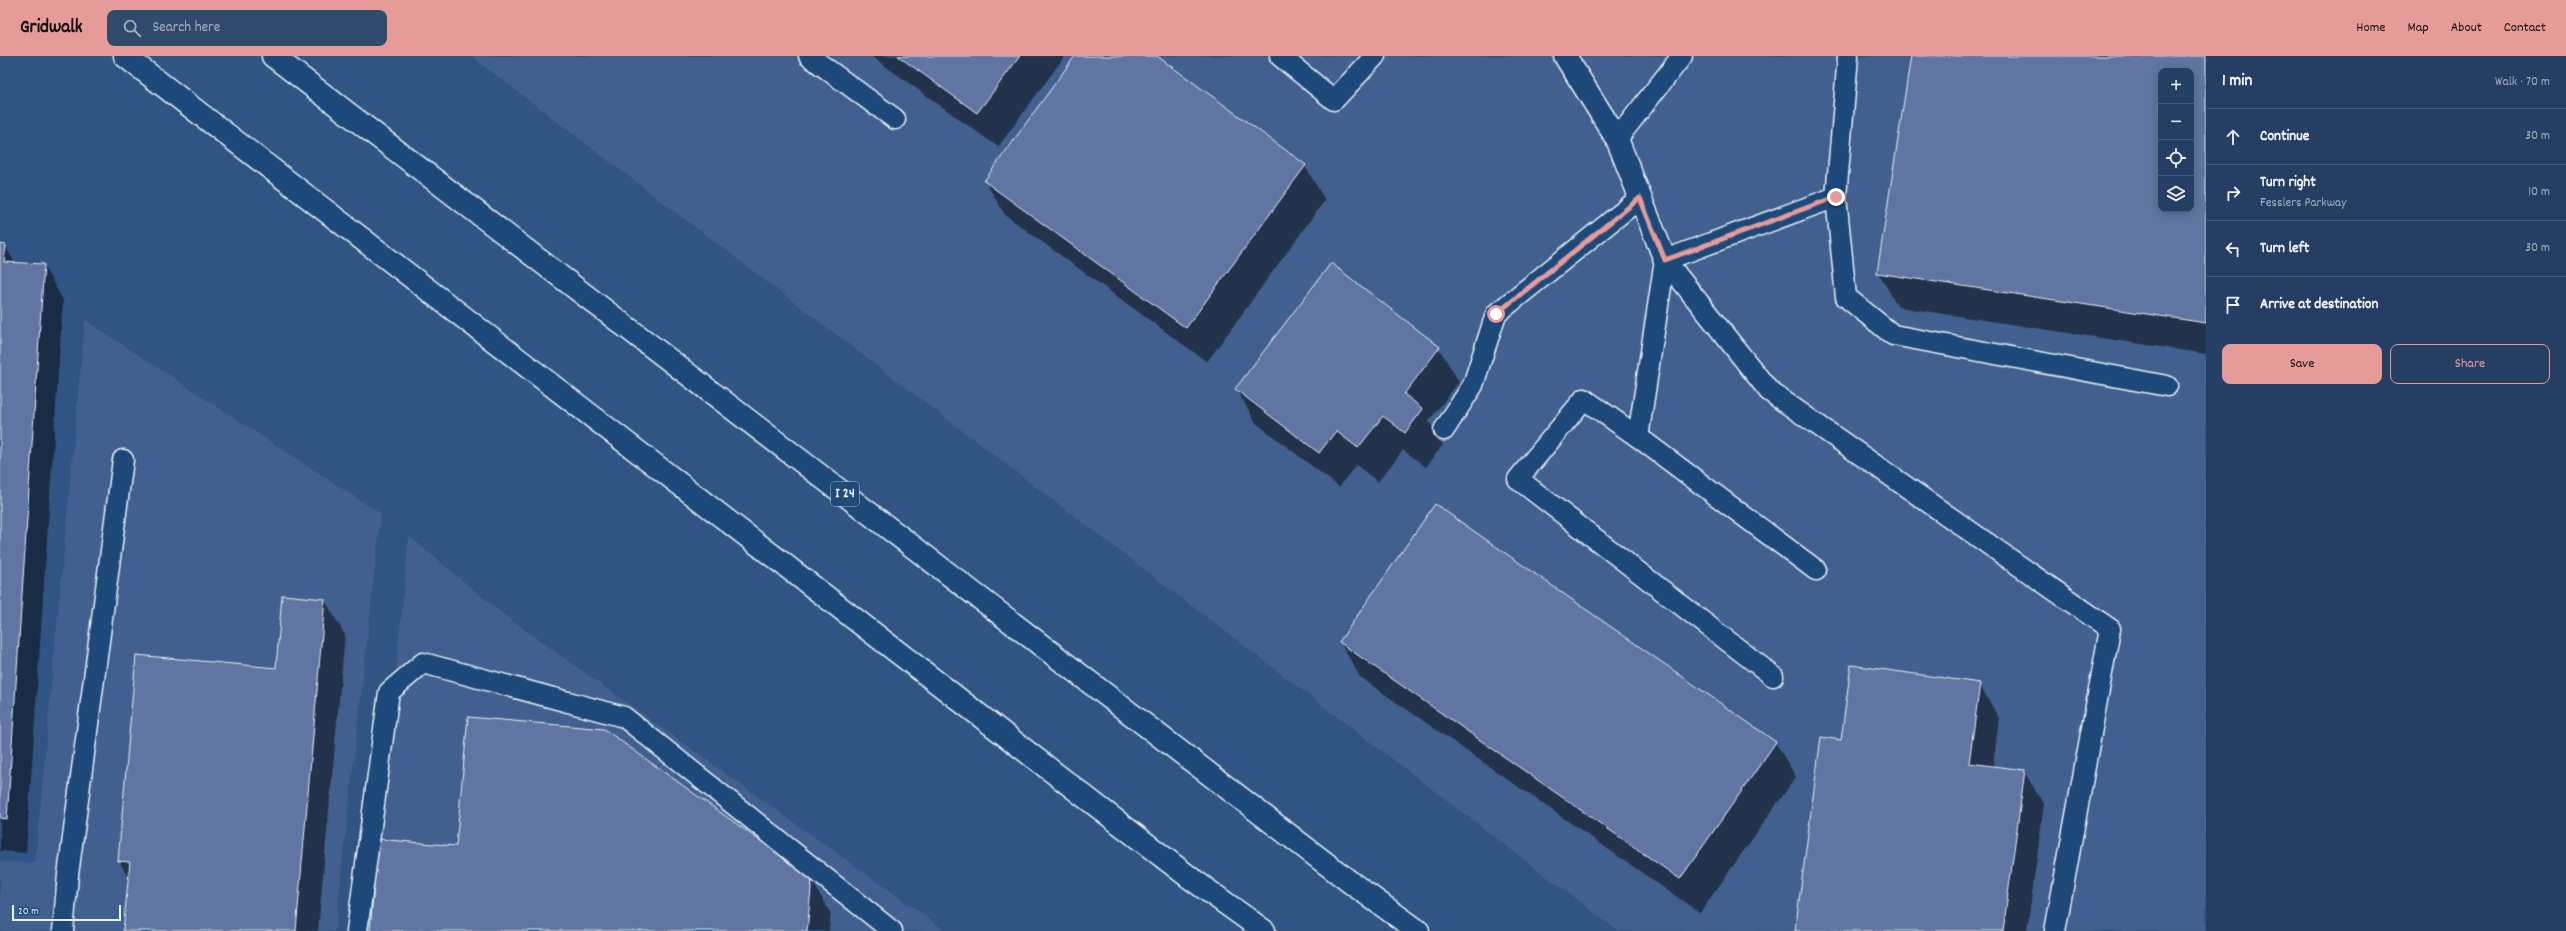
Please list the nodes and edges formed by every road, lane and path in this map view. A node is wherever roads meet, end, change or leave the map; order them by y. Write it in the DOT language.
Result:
graph roads {
  1 [pos="125,56"];
  2 [pos="274,56"];
  3 [pos="809,56"];
  4 [pos="1280,56"];
  5 [pos="1375,56"];
  6 [pos="1565,56"];
  7 [pos="1682,56"];
  8 [pos="1848,56"];
  9 [pos="896,120"];
  10 [pos="1617,139"];
  11 [pos="1836,197"];
  12 [pos="1640,198"];
  13 [pos="1665,260"];
  14 [pos="2167,386"];
  15 [pos="1444,430"];
  16 [pos="1638,437"];
  17 [pos="123,460"];
  18 [pos="1816,570"];
  19 [pos="1773,676"];
  20 [pos="63,931"];
  21 [pos="357,931"];
  22 [pos="892,931"];
  23 [pos="1264,931"];
  24 [pos="1418,931"];
  25 [pos="2055,931"];
  1 -- 23 [label="main road"];
  2 -- 24 [label="main road, I 24"];
  3 -- 9 [label="lane"];
  4 -- 5 [label="lane"];
  6 -- 10 [label="main road"];
  7 -- 10 [label="lane"];
  8 -- 11 [label="lane"];
  10 -- 12 [label="main road"];
  11 -- 13 [label="lane"];
  11 -- 14 [label="lane"];
  12 -- 13 [label="main road"];
  12 -- 15 [label="lane"];
  13 -- 16 [label="lane"];
  13 -- 25 [label="lane"];
  16 -- 18 [label="lane"];
  16 -- 19 [label="lane"];
  17 -- 20 [label="lane"];
  21 -- 22 [label="lane"];
}
